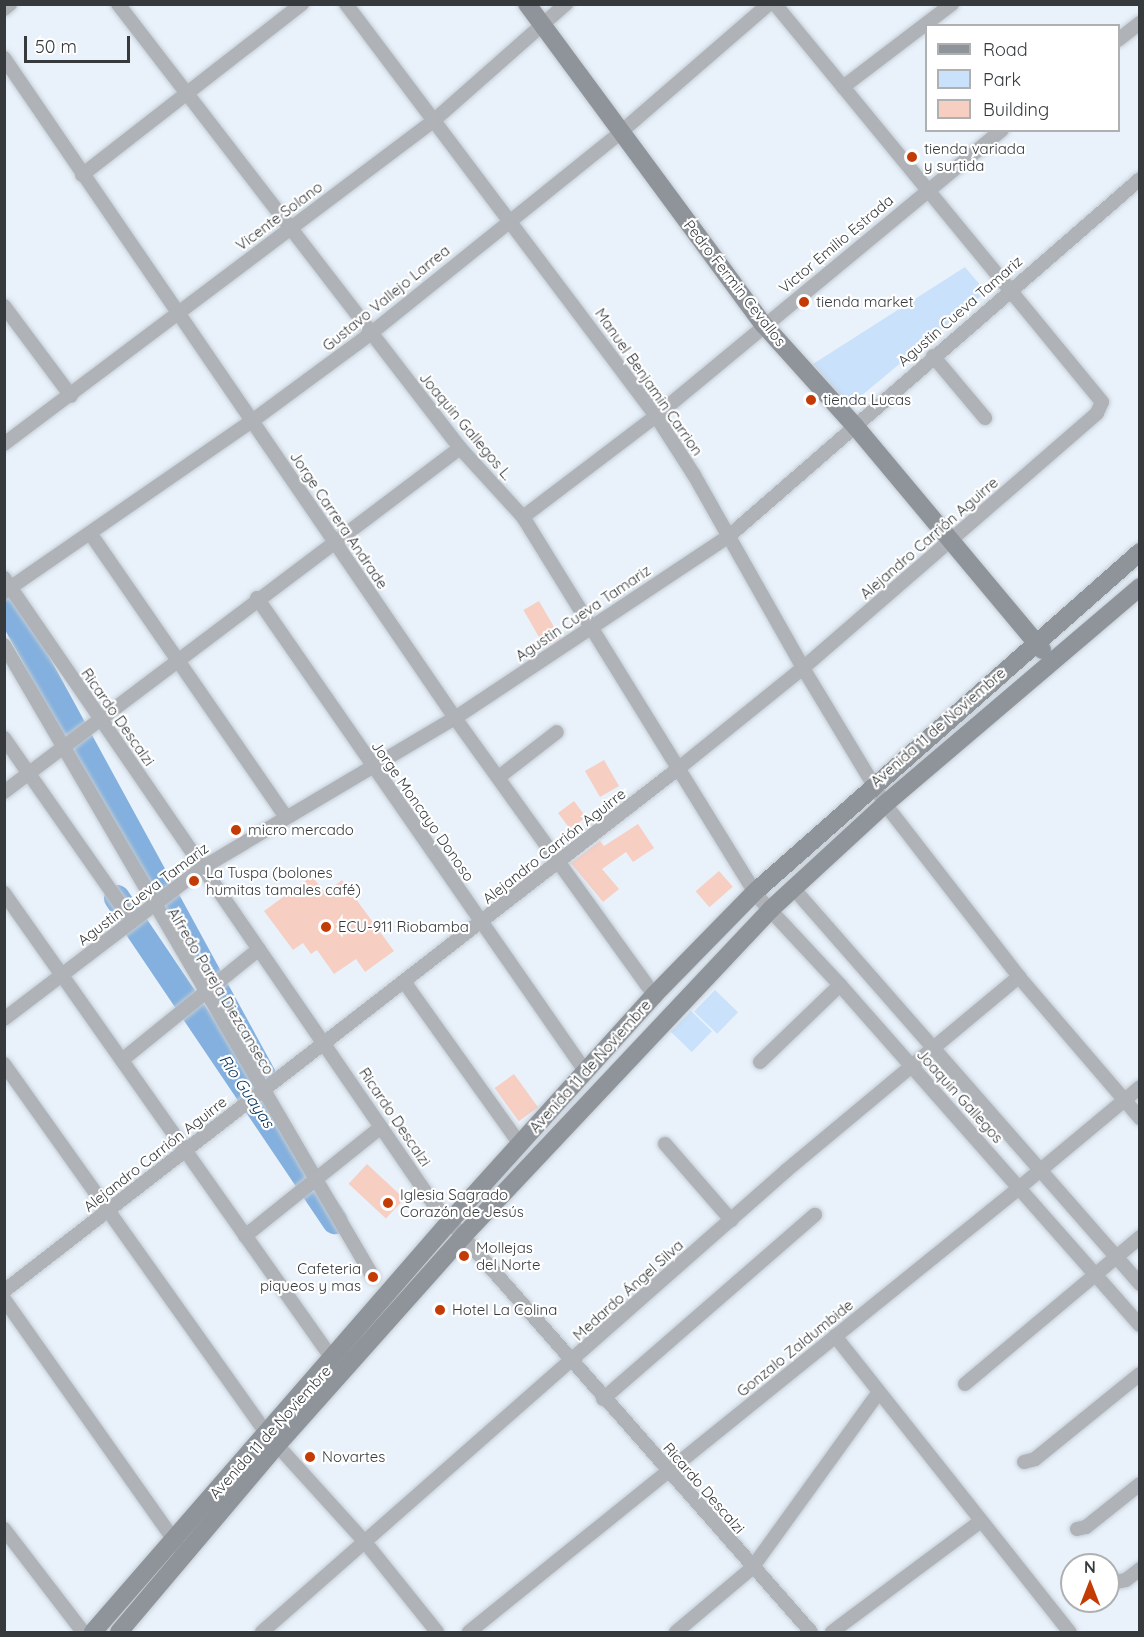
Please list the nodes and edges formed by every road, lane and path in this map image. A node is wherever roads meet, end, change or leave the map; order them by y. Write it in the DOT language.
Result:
graph roads {
  1 [pos="10,4"];
  2 [pos="118,4"];
  3 [pos="302,4"];
  4 [pos="346,4"];
  5 [pos="527,4"];
  6 [pos="566,4"];
  7 [pos="769,4"];
  8 [pos="775,4"];
  9 [pos="952,4"];
  10 [pos="4,9"];
  11 [pos="1140,23"];
  12 [pos="926,24"];
  13 [pos="543,25"];
  14 [pos="925,25"];
  15 [pos="1120,39"];
  16 [pos="4,58"];
  17 [pos="843,87"];
  18 [pos="188,96"];
  19 [pos="432,122"];
  20 [pos="621,132"];
  21 [pos="999,132"];
  22 [pos="82,175"];
  23 [pos="1140,179"];
  24 [pos="927,189"];
  25 [pos="509,218"];
  26 [pos="290,229"];
  27 [pos="1010,290"];
  28 [pos="4,306"];
  29 [pos="178,315"];
  30 [pos="764,325"];
  31 [pos="370,334"];
  32 [pos="933,356"];
  33 [pos="71,396"];
  34 [pos="656,416"];
  35 [pos="985,418"];
  36 [pos="252,421"];
  37 [pos="855,426"];
  38 [pos="4,444"];
  39 [pos="460,448"];
  40 [pos="523,517"];
  41 [pos="90,533"];
  42 [pos="729,536"];
  43 [pos="952,540"];
  44 [pos="334,542"];
  45 [pos="1140,552"];
  46 [pos="6,586"];
  47 [pos="1140,587"];
  48 [pos="256,598"];
  49 [pos="591,629"];
  50 [pos="1035,642"];
  51 [pos="4,645"];
  52 [pos="177,659"];
  53 [pos="4,660"];
  54 [pos="1051,661"];
  55 [pos="803,668"];
  56 [pos="455,718"];
  57 [pos="99,719"];
  58 [pos="556,732"];
  59 [pos="4,738"];
  60 [pos="373,766"];
  61 [pos="679,768"];
  62 [pos="30,772"];
  63 [pos="499,777"];
  64 [pos="873,785"];
  65 [pos="4,792"];
  66 [pos="885,804"];
  67 [pos="286,817"];
  68 [pos="558,863"];
  69 [pos="202,868"];
  70 [pos="794,888"];
  71 [pos="757,890"];
  72 [pos="4,893"];
  73 [pos="771,909"];
  74 [pos="132,921"];
  75 [pos="481,923"];
  76 [pos="259,949"];
  77 [pos="63,975"];
  78 [pos="1019,977"];
  79 [pos="405,983"];
  80 [pos="840,985"];
  81 [pos="654,995"];
  82 [pos="4,1019"];
  83 [pos="325,1042"];
  84 [pos="935,1047"];
  85 [pos="122,1060"];
  86 [pos="760,1062"];
  87 [pos="4,1064"];
  88 [pos="911,1067"];
  89 [pos="585,1071"];
  90 [pos="1140,1087"];
  91 [pos="1124,1099"];
  92 [pos="1140,1118"];
  93 [pos="381,1127"];
  94 [pos="520,1144"];
  95 [pos="664,1144"];
  96 [pos="185,1150"];
  97 [pos="1041,1170"];
  98 [pos="1021,1187"];
  99 [pos="108,1212"];
  100 [pos="816,1215"];
  101 [pos="451,1220"];
  102 [pos="731,1220"];
  103 [pos="464,1235"];
  104 [pos="245,1236"];
  105 [pos="1140,1237"];
  106 [pos="1116,1256"];
  107 [pos="1096,1274"];
  108 [pos="1140,1284"];
  109 [pos="4,1291"];
  110 [pos="4,1299"];
  111 [pos="1140,1325"];
  112 [pos="835,1336"];
  113 [pos="333,1360"];
  114 [pos="572,1362"];
  115 [pos="1140,1374"];
  116 [pos="965,1384"];
  117 [pos="879,1392"];
  118 [pos="603,1399"];
  119 [pos="273,1439"];
  120 [pos="1024,1462"];
  121 [pos="668,1472"];
  122 [pos="1140,1484"];
  123 [pos="981,1521"];
  124 [pos="4,1529"];
  125 [pos="1077,1529"];
  126 [pos="365,1542"];
  127 [pos="179,1547"];
  128 [pos="752,1568"];
  129 [pos="1140,1569"];
  130 [pos="1120,1581"];
  131 [pos="83,1632"];
  132 [pos="93,1632"];
  133 [pos="119,1632"];
  134 [pos="262,1632"];
  135 [pos="437,1632"];
  136 [pos="469,1632"];
  137 [pos="676,1632"];
  138 [pos="811,1632"];
  139 [pos="832,1632"];
  140 [pos="1070,1632"];
  1 -- 10 [label="street"];
  2 -- 18 [label="street, Joaquin Gallegos L."];
  3 -- 18 [label="street"];
  4 -- 19 [label="street, Manuel Benjamin Carrion"];
  5 -- 13 [label="street, Pedro Fermin Cevallos"];
  6 -- 13 [label="street, Vicente Solano"];
  7 -- 20 [label="street, Gustavo Vallejo Larrea"];
  8 -- 17 [label="street"];
  9 -- 12 [label="street"];
  11 -- 15 [label="street"];
  13 -- 19 [label="street, Vicente Solano"];
  13 -- 20 [label="street, Pedro Fermin Cevallos"];
  14 -- 17 [label="street"];
  16 -- 22 [label="street, Jorge Carrera Andrade"];
  17 -- 24 [label="street"];
  18 -- 22 [label="street"];
  18 -- 26 [label="street, Joaquin Gallegos L."];
  19 -- 25 [label="street, Manuel Benjamin Carrion"];
  19 -- 26 [label="street, Vicente Solano"];
  20 -- 25 [label="street, Gustavo Vallejo Larrea"];
  20 -- 30 [label="street, Pedro Fermin Cevallos"];
  21 -- 24 [label="street, Victor Emilio Estrada"];
  22 -- 29 [label="street, Jorge Carrera Andrade"];
  23 -- 27 [label="street, Agustin Cueva Tamariz"];
  24 -- 27 [label="street"];
  24 -- 30 [label="street, Victor Emilio Estrada"];
  25 -- 31 [label="street, Gustavo Vallejo Larrea"];
  25 -- 34 [label="street, Manuel Benjamin Carrion"];
  26 -- 29 [label="street, Vicente Solano"];
  26 -- 31 [label="street, Joaquin Gallegos L."];
  27 -- 32 [label="street, Agustin Cueva Tamariz"];
  27 -- 43 [label="street, Alejandro Carrión Aguirre"];
  28 -- 33 [label="street"];
  29 -- 33 [label="street, Vicente Solano"];
  29 -- 36 [label="street, Jorge Carrera Andrade"];
  30 -- 34 [label="street, Victor Emilio Estrada"];
  30 -- 37 [label="street, Pedro Fermin Cevallos"];
  31 -- 36 [label="street, Gustavo Vallejo Larrea"];
  31 -- 39 [label="street, Joaquin Gallegos L."];
  32 -- 35 [label="street"];
  32 -- 37 [label="street, Agustin Cueva Tamariz"];
  33 -- 38 [label="street, Vicente Solano"];
  34 -- 40 [label="street, Victor Emilio Estrada"];
  34 -- 42 [label="street, Manuel Benjamin Carrion"];
  36 -- 41 [label="street, Gustavo Vallejo Larrea"];
  36 -- 44 [label="street, Jorge Carrera Andrade"];
  37 -- 42 [label="street, Agustin Cueva Tamariz"];
  37 -- 43 [label="street, Pedro Fermin Cevallos"];
  39 -- 40 [label="street, Joaquin Gallegos L."];
  39 -- 44 [label="street"];
  40 -- 49 [label="street, Joaquin Gallegos L."];
  41 -- 46 [label="street, Gustavo Vallejo Larrea"];
  41 -- 52 [label="street"];
  42 -- 49 [label="street, Agustin Cueva Tamariz"];
  42 -- 55 [label="street, Manuel Benjamin Carrion"];
  43 -- 50 [label="street, Pedro Fermin Cevallos"];
  43 -- 55 [label="street, Alejandro Carrión Aguirre"];
  44 -- 48 [label="street"];
  44 -- 56 [label="street, Jorge Carrera Andrade"];
  45 -- 50 [label="street, Avenida 11 de Noviembre"];
  46 -- 57 [label="street, Ricardo Descalzi"];
  47 -- 54 [label="street, Avenida 11 de Noviembre"];
  48 -- 52 [label="street"];
  48 -- 60 [label="street, Jorge Moncayo Donoso"];
  49 -- 56 [label="street, Agustin Cueva Tamariz"];
  49 -- 61 [label="street, Joaquin Gallegos L."];
  50 -- 54 [label="street, Pedro Fermin Cevallos"];
  50 -- 64 [label="street, Avenida 11 de Noviembre"];
  51 -- 53 [label="street, Alfredo Pareja Diezcanseco"];
  52 -- 57 [label="street"];
  52 -- 67 [label="street"];
  54 -- 66 [label="street, Avenida 11 de Noviembre"];
  55 -- 61 [label="street, Alejandro Carrión Aguirre"];
  55 -- 64 [label="street, Manuel Benjamin Carrion"];
  56 -- 60 [label="street, Agustin Cueva Tamariz"];
  56 -- 63 [label="street, Jorge Carrera Andrade"];
  57 -- 62 [label="street"];
  57 -- 69 [label="street, Ricardo Descalzi"];
  58 -- 63 [label="street"];
  59 -- 62 [label="street"];
  60 -- 67 [label="street, Agustin Cueva Tamariz"];
  60 -- 75 [label="street, Jorge Moncayo Donoso"];
  61 -- 68 [label="street, Alejandro Carrión Aguirre"];
  61 -- 71 [label="street, Joaquin Gallegos L."];
  62 -- 65 [label="street"];
  62 -- 74 [label="street"];
  63 -- 68 [label="street, Jorge Carrera Andrade"];
  64 -- 66 [label="street, Manuel Benjamin Carrion"];
  64 -- 71 [label="street, Avenida 11 de Noviembre"];
  66 -- 70 [label="street, Avenida 11 de Noviembre"];
  66 -- 78 [label="street, Manuel Benjamin Carrion"];
  67 -- 69 [label="street, Agustin Cueva Tamariz"];
  68 -- 75 [label="street, Alejandro Carrión Aguirre"];
  68 -- 81 [label="street, Jorge Carrera Andrade"];
  69 -- 74 [label="street, Agustin Cueva Tamariz"];
  69 -- 76 [label="street, Ricardo Descalzi"];
  70 -- 73 [label="street, Avenida 11 de Noviembre"];
  70 -- 84 [label="street"];
  71 -- 73 [label="street, Joaquin Gallegos"];
  71 -- 81 [label="street, Avenida 11 de Noviembre"];
  72 -- 77 [label="street"];
  73 -- 80 [label="street, Joaquin Gallegos"];
  73 -- 103 [label="street, Avenida 11 de Noviembre"];
  74 -- 77 [label="street, Agustin Cueva Tamariz"];
  75 -- 79 [label="street, Alejandro Carrión Aguirre"];
  75 -- 89 [label="street, Jorge Moncayo Donoso"];
  76 -- 83 [label="street, Ricardo Descalzi"];
  76 -- 85 [label="street"];
  77 -- 82 [label="street, Agustin Cueva Tamariz"];
  77 -- 85 [label="street"];
  78 -- 84 [label="street, Medardo Ángel Silva"];
  78 -- 91 [label="street, Manuel Benjamin Carrion"];
  79 -- 83 [label="street, Alejandro Carrión Aguirre"];
  79 -- 94 [label="street"];
  80 -- 86 [label="street"];
  80 -- 88 [label="street, Joaquin Gallegos"];
  81 -- 89 [label="street, Avenida 11 de Noviembre"];
  83 -- 93 [label="street, Ricardo Descalzi"];
  83 -- 96 [label="street, Alejandro Carrión Aguirre"];
  84 -- 88 [label="street, Medardo Ángel Silva"];
  84 -- 97 [label="street"];
  85 -- 96 [label="street"];
  87 -- 99 [label="street"];
  88 -- 98 [label="street, Joaquin Gallegos"];
  88 -- 102 [label="street, Medardo Ángel Silva"];
  89 -- 94 [label="street, Avenida 11 de Noviembre"];
  90 -- 91 [label="street, Gonzalo Zaldumbide"];
  91 -- 92 [label="street, Manuel Benjamin Carrion"];
  91 -- 97 [label="street, Gonzalo Zaldumbide"];
  93 -- 101 [label="street, Ricardo Descalzi"];
  93 -- 104 [label="street"];
  94 -- 101 [label="street, Avenida 11 de Noviembre"];
  95 -- 102 [label="street"];
  96 -- 99 [label="street, Alejandro Carrión Aguirre"];
  96 -- 104 [label="street"];
  97 -- 98 [label="street, Gonzalo Zaldumbide"];
  97 -- 106 [label="street"];
  98 -- 107 [label="street, Joaquin Gallegos"];
  98 -- 112 [label="street, Gonzalo Zaldumbide"];
  99 -- 109 [label="street, Alejandro Carrión Aguirre"];
  99 -- 119 [label="street"];
  100 -- 118 [label="street"];
  101 -- 103 [label="street, Ricardo Descalzi"];
  101 -- 113 [label="street, Avenida 11 de Noviembre"];
  102 -- 114 [label="street, Medardo Ángel Silva"];
  103 -- 114 [label="street, Ricardo Descalzi"];
  103 -- 119 [label="street, Avenida 11 de Noviembre"];
  104 -- 113 [label="street"];
  105 -- 106 [label="street"];
  106 -- 107 [label="street"];
  106 -- 108 [label="street"];
  107 -- 111 [label="street, Joaquin Gallegos"];
  107 -- 116 [label="street"];
  110 -- 127 [label="street"];
  112 -- 117 [label="street"];
  112 -- 121 [label="street, Gonzalo Zaldumbide"];
  113 -- 119 [label="street, Avenida 11 de Noviembre"];
  114 -- 118 [label="street, Ricardo Descalzi"];
  114 -- 126 [label="street, Medardo Ángel Silva"];
  115 -- 120 [label="street"];
  117 -- 123 [label="street"];
  117 -- 128 [label="street"];
  118 -- 121 [label="street, Ricardo Descalzi"];
  119 -- 126 [label="street"];
  119 -- 127 [label="street, Avenida 11 de Noviembre"];
  121 -- 128 [label="street, Ricardo Descalzi"];
  121 -- 136 [label="street, Gonzalo Zaldumbide"];
  122 -- 125 [label="street"];
  123 -- 139 [label="street"];
  123 -- 140 [label="street"];
  124 -- 131 [label="street"];
  126 -- 134 [label="street, Medardo Ángel Silva"];
  126 -- 135 [label="street"];
  127 -- 132 [label="street, Avenida 11 de Noviembre"];
  127 -- 133 [label="street, Avenida 11 de Noviembre"];
  128 -- 137 [label="street"];
  128 -- 138 [label="street, Ricardo Descalzi"];
  129 -- 130 [label="street"];
}
